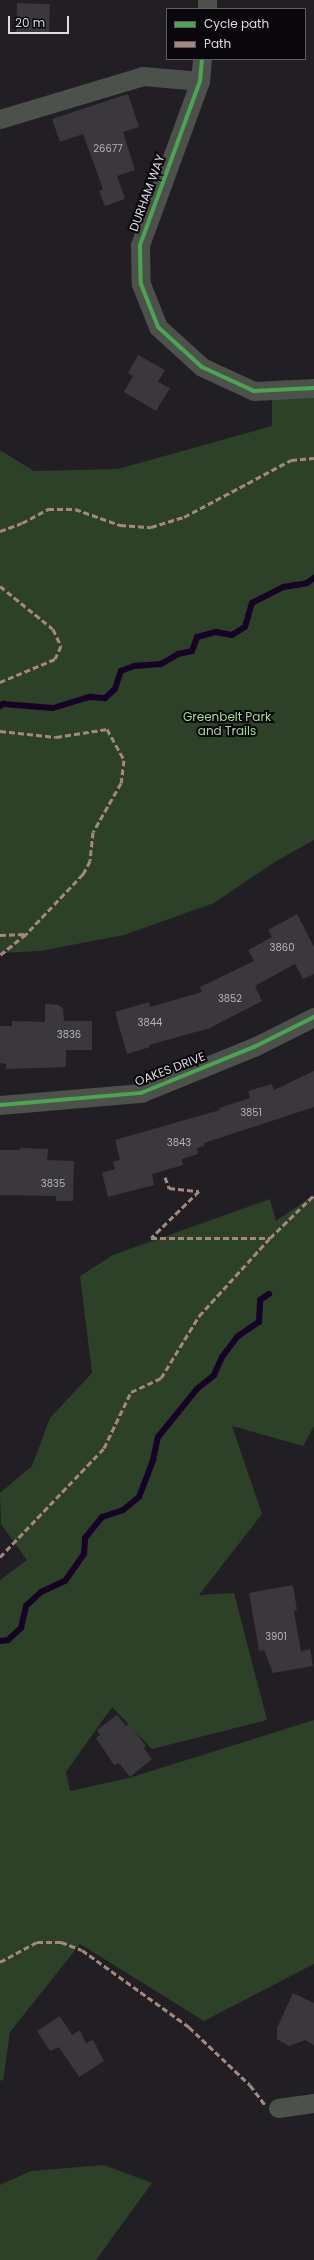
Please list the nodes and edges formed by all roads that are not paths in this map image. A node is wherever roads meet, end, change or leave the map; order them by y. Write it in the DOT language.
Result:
graph roads {
  1 [pos="202,60"];
  2 [pos="200,81"];
  3 [pos="0,119"];
  4 [pos="314,388"];
  5 [pos="314,1017"];
  6 [pos="0,1105"];
  7 [pos="314,2103"];
  8 [pos="278,2108"];
  1 -- 2 [label="street, DURHAM WAY"];
  2 -- 3 [label="street"];
  2 -- 4 [label="street, DURHAM WAY"];
  5 -- 6 [label="street, OAKES DRIVE"];
  7 -- 8 [label="street"];
}
